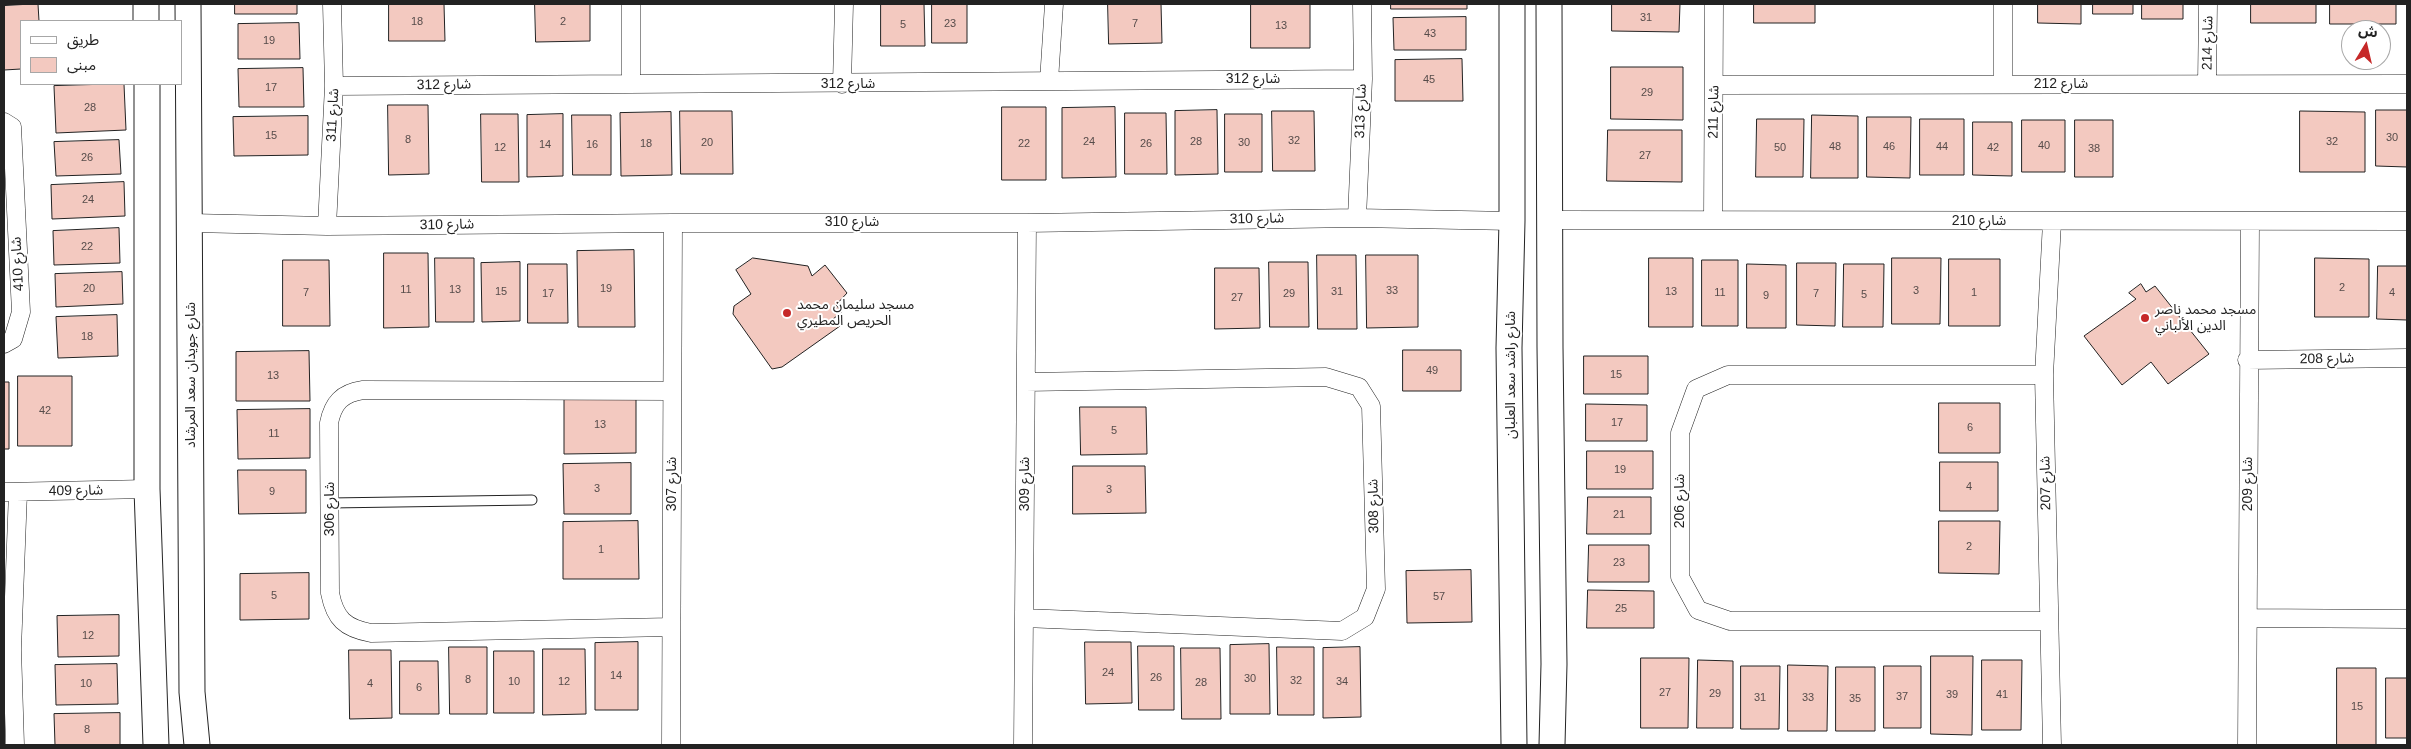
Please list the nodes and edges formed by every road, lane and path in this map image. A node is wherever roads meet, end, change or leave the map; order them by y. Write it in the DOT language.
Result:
graph roads {
  1 [pos="146,4"];
  2 [pos="188,4"];
  3 [pos="332,4"];
  4 [pos="631,4"];
  5 [pos="844,4"];
  6 [pos="1054,4"];
  7 [pos="1362,4"];
  8 [pos="1512,4"];
  9 [pos="1549,4"];
  10 [pos="1714,4"];
  11 [pos="2003,4"];
  12 [pos="2208,4"];
  13 [pos="146,20"];
  14 [pos="1363,79"];
  15 [pos="1049,81"];
  16 [pos="631,83"];
  17 [pos="2207,83"];
  18 [pos="842,84"];
  19 [pos="2003,84"];
  20 [pos="2407,84"];
  21 [pos="147,85"];
  22 [pos="1714,85"];
  23 [pos="334,86"];
  24 [pos="4,122"];
  25 [pos="1357,218"];
  26 [pos="1512,220"];
  27 [pos="1550,220"];
  28 [pos="1712,220"];
  29 [pos="2407,221"];
  30 [pos="2052,222"];
  31 [pos="2250,222"];
  32 [pos="191,223"];
  33 [pos="673,223"];
  34 [pos="1027,224"];
  35 [pos="327,226"];
  36 [pos="4,344"];
  37 [pos="1550,347"];
  38 [pos="1509,348"];
  39 [pos="2407,358"];
  40 [pos="2247,360"];
  41 [pos="2044,375"];
  42 [pos="1026,382"];
  43 [pos="672,391"];
  44 [pos="147,489"];
  45 [pos="11,492"];
  46 [pos="532,500"];
  47 [pos="330,503"];
  48 [pos="1024,618"];
  49 [pos="2248,618"];
  50 [pos="2407,619"];
  51 [pos="2048,621"];
  52 [pos="671,628"];
  53 [pos="8,649"];
  54 [pos="1514,659"];
  55 [pos="1554,664"];
  56 [pos="15,745"];
  57 [pos="156,745"];
  58 [pos="197,745"];
  59 [pos="671,745"];
  60 [pos="1023,745"];
  61 [pos="1514,745"];
  62 [pos="1552,745"];
  63 [pos="2052,745"];
  64 [pos="2247,745"];
  1 -- 13 [label="main road"];
  2 -- 32 [label="main road, شارع جويدان سعد المرشاد"];
  3 -- 23 [label="street, شارع 311"];
  4 -- 16 [label="street"];
  5 -- 18 [label="street"];
  6 -- 15 [label="street"];
  7 -- 14 [label="street, شارع 313"];
  8 -- 26 [label="main road, شارع راشد سعد العلبان"];
  9 -- 27 [label="main road"];
  10 -- 22 [label="street, شارع 211"];
  11 -- 19 [label="street"];
  12 -- 17 [label="street, شارع 214"];
  14 -- 15 [label="street, شارع 312"];
  14 -- 25 [label="street, شارع 313"];
  15 -- 18 [label="street, شارع 312"];
  16 -- 18 [label="street, شارع 312"];
  16 -- 23 [label="street, شارع 312"];
  17 -- 19 [label="street, شارع 212"];
  17 -- 20 [label="street, شارع 212"];
  19 -- 22 [label="street, شارع 212"];
  21 -- 44 [label="main road"];
  22 -- 28 [label="street, شارع 211"];
  23 -- 35 [label="street, شارع 311"];
  24 -- 36 [label="street, شارع 410"];
  25 -- 26 [label="street, شارع 310"];
  25 -- 34 [label="street, شارع 310"];
  26 -- 38 [label="main road, شارع راشد سعد العلبان"];
  27 -- 28 [label="street, شارع 210"];
  27 -- 37 [label="main road"];
  28 -- 30 [label="street, شارع 210"];
  29 -- 31 [label="street, شارع 210"];
  30 -- 31 [label="street, شارع 210"];
  30 -- 41 [label="street, شارع 207"];
  31 -- 40 [label="street, شارع 209"];
  32 -- 35 [label="street, شارع 310"];
  32 -- 58 [label="main road, شارع جويدان سعد المرشاد"];
  33 -- 34 [label="street, شارع 310"];
  33 -- 35 [label="street, شارع 310"];
  33 -- 43 [label="street, شارع 307"];
  34 -- 42 [label="street, شارع 309"];
  37 -- 38 [label="main road"];
  37 -- 55 [label="main road"];
  38 -- 54 [label="main road, شارع راشد سعد العلبان"];
  39 -- 40 [label="street, شارع 208"];
  40 -- 49 [label="street, شارع 209"];
  41 -- 51 [label="street, شارع 207"];
  41 -- 51 [label="street, شارع 206"];
  42 -- 48 [label="street, شارع 309"];
  42 -- 48 [label="street, شارع 308"];
  43 -- 47 [label="street, شارع 306"];
  43 -- 52 [label="street, شارع 307"];
  44 -- 45 [label="street, شارع 409"];
  44 -- 57 [label="main road"];
  45 -- 53 [label="street"];
  46 -- 47 [label="lane"];
  47 -- 52 [label="street, شارع 306"];
  48 -- 60 [label="street, شارع 309"];
  49 -- 50 [label="street"];
  49 -- 64 [label="street, شارع 209"];
  51 -- 63 [label="street, شارع 207"];
  52 -- 59 [label="street, شارع 307"];
  53 -- 56 [label="street"];
  54 -- 55 [label="main road"];
  54 -- 61 [label="main road, شارع راشد سعد العلبان"];
  55 -- 62 [label="main road"];
}
